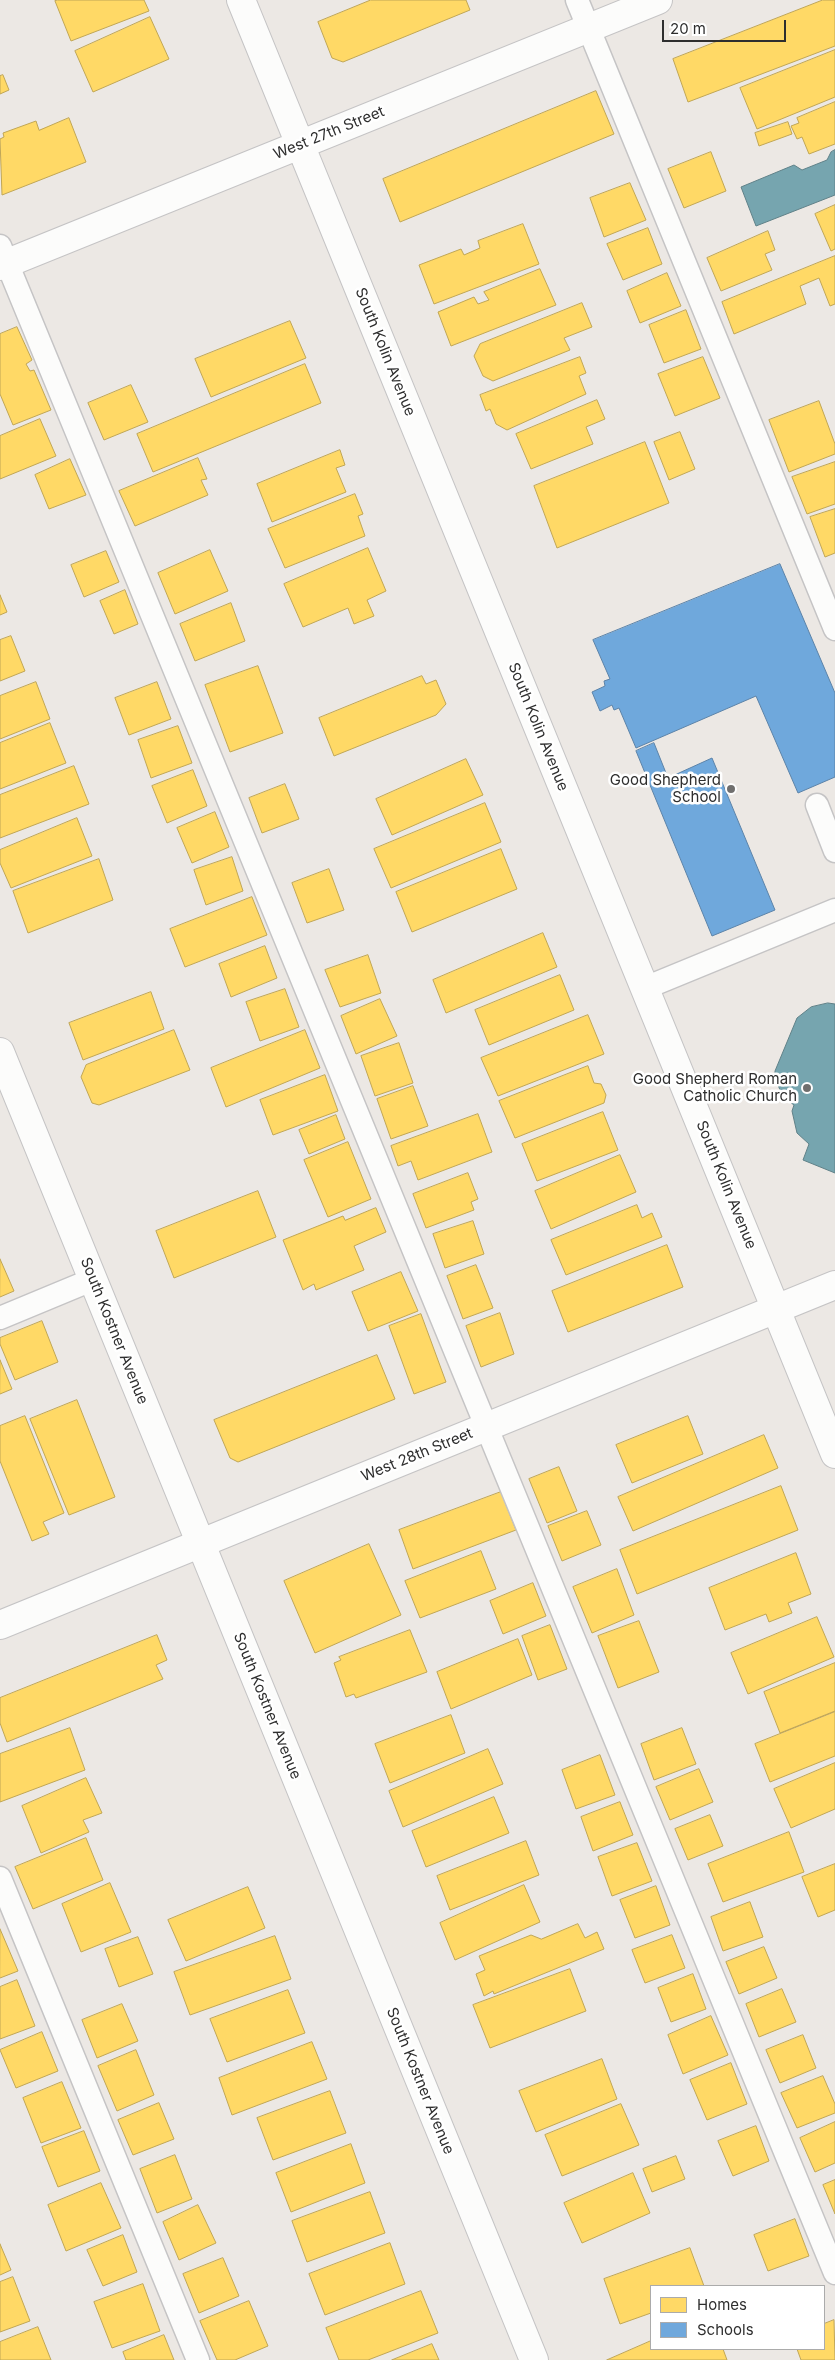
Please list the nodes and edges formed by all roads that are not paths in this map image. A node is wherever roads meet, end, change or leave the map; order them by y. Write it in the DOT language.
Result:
graph roads {
  1 [pos="240,0"];
  2 [pos="577,0"];
  3 [pos="658,0"];
  4 [pos="589,28"];
  5 [pos="301,145"];
  6 [pos="2,258"];
  7 [pos="835,629"];
  8 [pos="817,805"];
  9 [pos="835,851"];
  10 [pos="835,910"];
  11 [pos="645,988"];
  12 [pos="2,1064"];
  13 [pos="94,1280"];
  14 [pos="835,1285"];
  15 [pos="776,1309"];
  16 [pos="0,1318"];
  17 [pos="486,1426"];
  18 [pos="835,1454"];
  19 [pos="201,1544"];
  20 [pos="0,1625"];
  21 [pos="0,1878"];
  22 [pos="835,2273"];
  23 [pos="198,2360"];
  24 [pos="534,2360"];
  1 -- 5 [label="street, South Kolin Avenue"];
  2 -- 4 [label="lane"];
  3 -- 4 [label="street, West 27th Street"];
  4 -- 5 [label="street, West 27th Street"];
  4 -- 7 [label="lane"];
  5 -- 6 [label="street, West 27th Street"];
  5 -- 11 [label="street, South Kolin Avenue"];
  6 -- 17 [label="lane"];
  8 -- 9 [label="lane"];
  10 -- 11 [label="lane"];
  11 -- 15 [label="street, South Kolin Avenue"];
  12 -- 13 [label="street, South Kostner Avenue"];
  13 -- 16 [label="lane"];
  13 -- 19 [label="street, South Kostner Avenue"];
  14 -- 15 [label="street, West 28th Street"];
  15 -- 17 [label="street, West 28th Street"];
  15 -- 18 [label="street, South Kolin Avenue"];
  17 -- 19 [label="street, West 28th Street"];
  17 -- 22 [label="lane"];
  19 -- 20 [label="street, West 28th Street"];
  19 -- 24 [label="street, South Kostner Avenue"];
  21 -- 23 [label="lane"];
}
